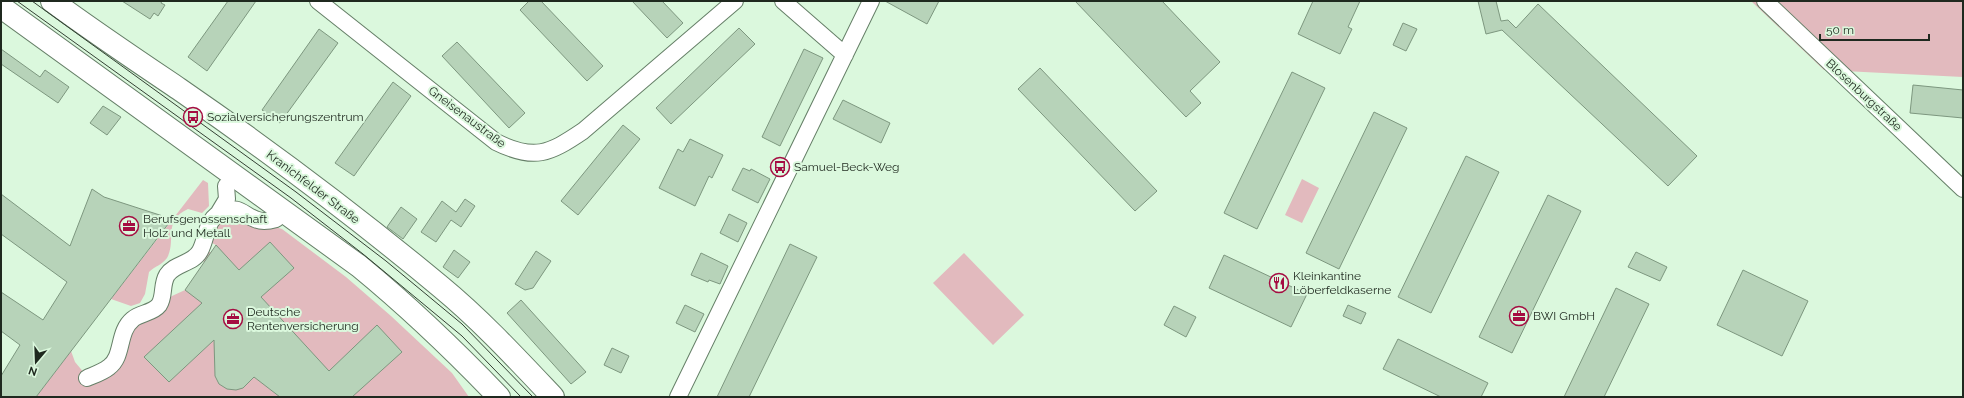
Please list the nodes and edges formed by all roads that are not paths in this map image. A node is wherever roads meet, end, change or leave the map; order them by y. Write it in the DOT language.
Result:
graph roads {
  1 [pos="52,1"];
  2 [pos="318,1"];
  3 [pos="735,1"];
  4 [pos="783,1"];
  5 [pos="871,1"];
  6 [pos="1765,1"];
  7 [pos="1,7"];
  8 [pos="845,55"];
  9 [pos="226,186"];
  10 [pos="1963,189"];
  11 [pos="218,214"];
  12 [pos="276,220"];
  13 [pos="87,378"];
  14 [pos="499,397"];
  15 [pos="553,397"];
  16 [pos="678,397"];
  1 -- 15 [label="main road, Kranichfelder Straße"];
  2 -- 3 [label="street, Gneisenaustraße"];
  4 -- 8 [label="street"];
  5 -- 8 [label="street"];
  6 -- 10 [label="street, Blosenburgstraße"];
  7 -- 14 [label="main road"];
  8 -- 16 [label="street"];
  9 -- 11 [label="street"];
  11 -- 12 [label="street"];
  11 -- 13 [label="street"];
}
